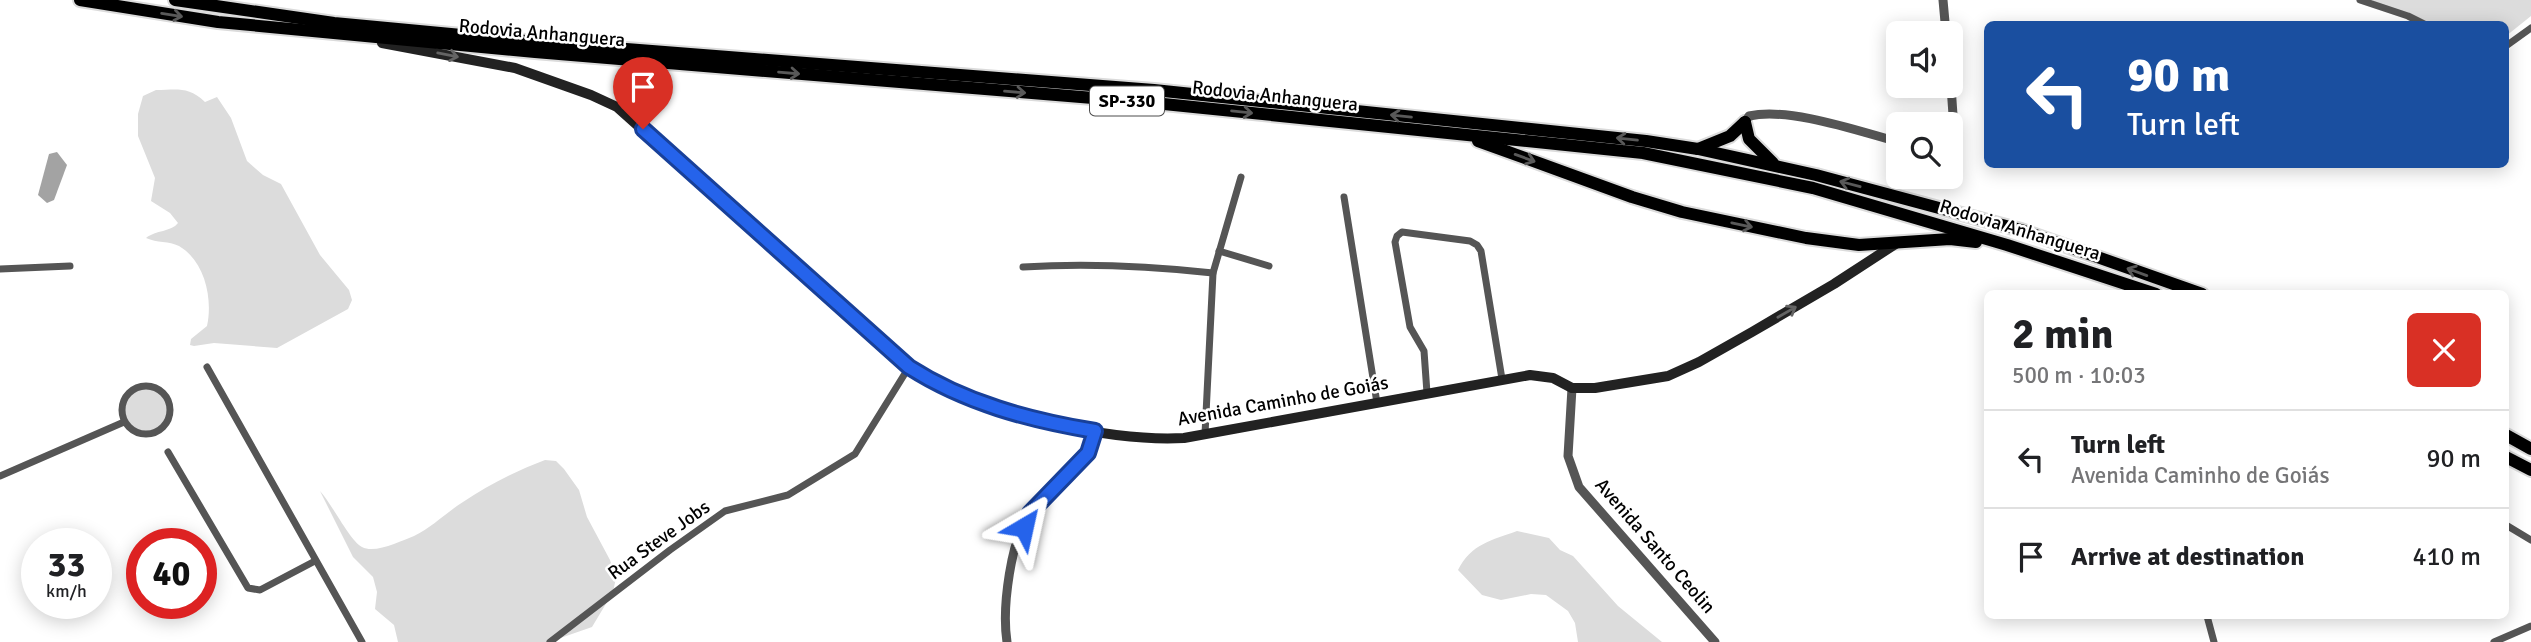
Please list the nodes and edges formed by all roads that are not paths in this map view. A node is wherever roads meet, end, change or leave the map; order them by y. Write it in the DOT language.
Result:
graph roads {
  1 [pos="80,0"];
  2 [pos="175,0"];
  3 [pos="1943,0"];
  4 [pos="2360,0"];
  5 [pos="1945,21"];
  6 [pos="2418,21"];
  7 [pos="2531,28"];
  8 [pos="333,33"];
  9 [pos="2509,45"];
  10 [pos="1745,122"];
  11 [pos="1461,134"];
  12 [pos="1886,139"];
  13 [pos="1699,149"];
  14 [pos="1775,165"];
  15 [pos="1241,177"];
  16 [pos="1344,197"];
  17 [pos="1899,242"];
  18 [pos="2007,245"];
  19 [pos="1219,251"];
  20 [pos="70,266"];
  21 [pos="1269,266"];
  22 [pos="1023,267"];
  23 [pos="0,269"];
  24 [pos="1213,273"];
  25 [pos="2144,290"];
  26 [pos="2191,290"];
  27 [pos="206,367"];
  28 [pos="909,367"];
  29 [pos="1502,379"];
  30 [pos="1572,388"];
  31 [pos="1427,393"];
  32 [pos="1377,403"];
  33 [pos="124,422"];
  34 [pos="1095,431"];
  35 [pos="1205,434"];
  36 [pos="2509,437"];
  37 [pos="2531,449"];
  38 [pos="168,452"];
  39 [pos="2509,459"];
  40 [pos="2531,470"];
  41 [pos="0,475"];
  42 [pos="2509,528"];
  43 [pos="2531,540"];
  44 [pos="315,561"];
  45 [pos="2208,619"];
  46 [pos="2531,626"];
  47 [pos="362,642"];
  48 [pos="550,642"];
  49 [pos="1007,642"];
  50 [pos="1715,642"];
  51 [pos="2214,642"];
  52 [pos="2494,642"];
  1 -- 8 [label="highway, Rodovia Anhanguera / SP-330, one-way"];
  13 -- 2 [label="highway, Rodovia Anhanguera / SP-330, one-way"];
  3 -- 5 [label="street"];
  4 -- 6 [label="street"];
  7 -- 9 [label="street"];
  8 -- 11 [label="highway, Rodovia Anhanguera / SP-330, one-way"];
  8 -- 28 [label="main road, Avenida Caminho de Goiás, one-way"];
  10 -- 12 [label="street"];
  10 -- 13 [label="highway"];
  10 -- 14 [label="highway"];
  11 -- 17 [label="highway, one-way"];
  11 -- 18 [label="highway, Rodovia Anhanguera / SP-330"];
  13 -- 14 [label="highway, Rodovia Anhanguera / SP-330"];
  26 -- 14 [label="highway, Rodovia Anhanguera / SP-330, one-way"];
  15 -- 19 [label="street"];
  16 -- 32 [label="street"];
  17 -- 18 [label="highway"];
  30 -- 17 [label="main road, Avenida Caminho de Goiás, one-way"];
  18 -- 25 [label="highway, Rodovia Anhanguera / SP-330"];
  19 -- 21 [label="street"];
  19 -- 24 [label="street"];
  20 -- 23 [label="street"];
  22 -- 24 [label="street"];
  24 -- 35 [label="street"];
  27 -- 44 [label="street"];
  28 -- 34 [label="main road, Avenida Caminho de Goiás"];
  28 -- 48 [label="street, Rua Steve Jobs"];
  29 -- 30 [label="main road, Avenida Caminho de Goiás"];
  29 -- 31 [label="main road, Avenida Caminho de Goiás"];
  29 -- 31 [label="street"];
  30 -- 50 [label="street, Avenida Santo Ceolin"];
  31 -- 32 [label="main road, Avenida Caminho de Goiás"];
  32 -- 35 [label="main road, Avenida Caminho de Goiás"];
  33 -- 33 [label="street"];
  33 -- 41 [label="street"];
  34 -- 35 [label="main road, Avenida Caminho de Goiás"];
  34 -- 49 [label="street"];
  36 -- 37 [label="highway"];
  38 -- 44 [label="street"];
  39 -- 40 [label="highway"];
  42 -- 43 [label="street"];
  44 -- 47 [label="street"];
  45 -- 51 [label="street"];
  46 -- 52 [label="street"];
}
